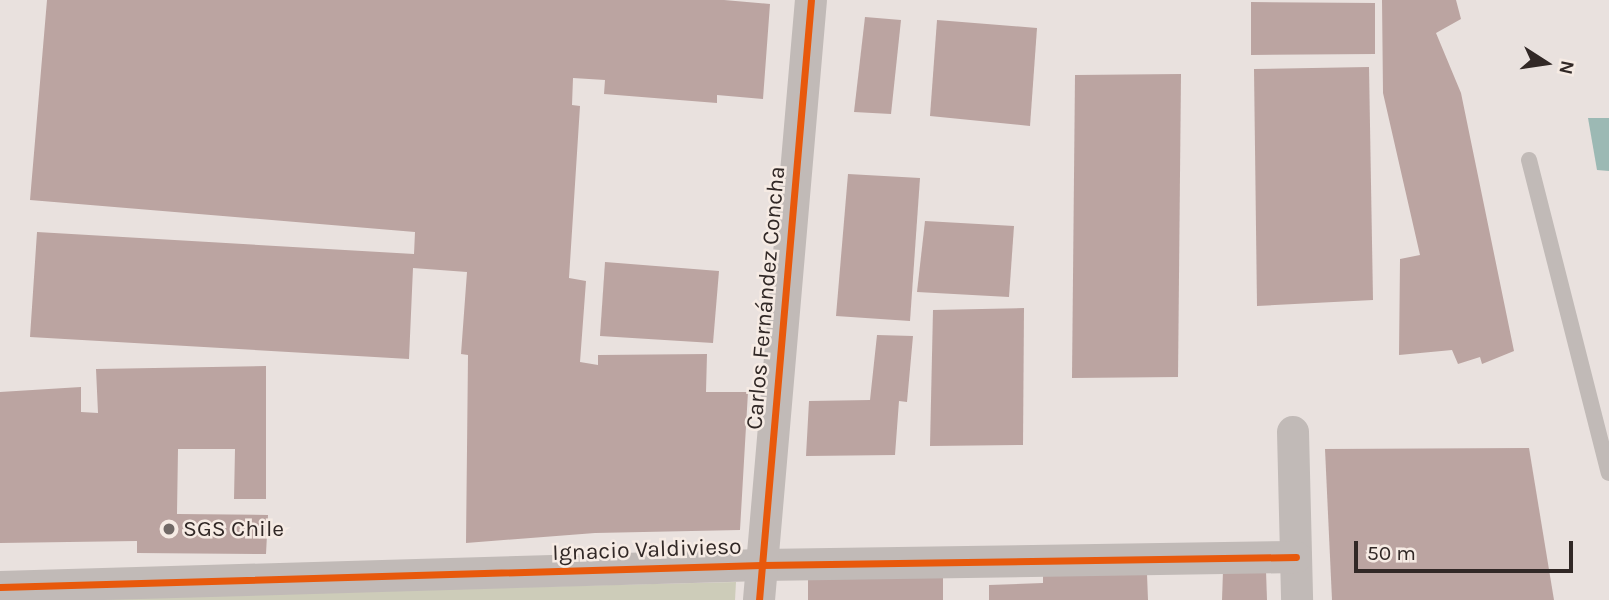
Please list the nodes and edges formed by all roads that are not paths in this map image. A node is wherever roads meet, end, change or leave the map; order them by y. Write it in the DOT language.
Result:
graph roads {
  1 [pos="811,0"];
  2 [pos="1529,160"];
  3 [pos="1293,432"];
  4 [pos="1609,473"];
  5 [pos="1296,557"];
  6 [pos="762,565"];
  7 [pos="0,587"];
  8 [pos="759,600"];
  9 [pos="1297,600"];
  1 -- 6 [label="street, Carlos Fernández Concha"];
  2 -- 4 [label="lane"];
  3 -- 5 [label="street"];
  5 -- 6 [label="street, Ignacio Valdivieso"];
  5 -- 9 [label="street"];
  6 -- 7 [label="street, Ignacio Valdivieso"];
  6 -- 8 [label="street, Carlos Fernández Concha"];
}
